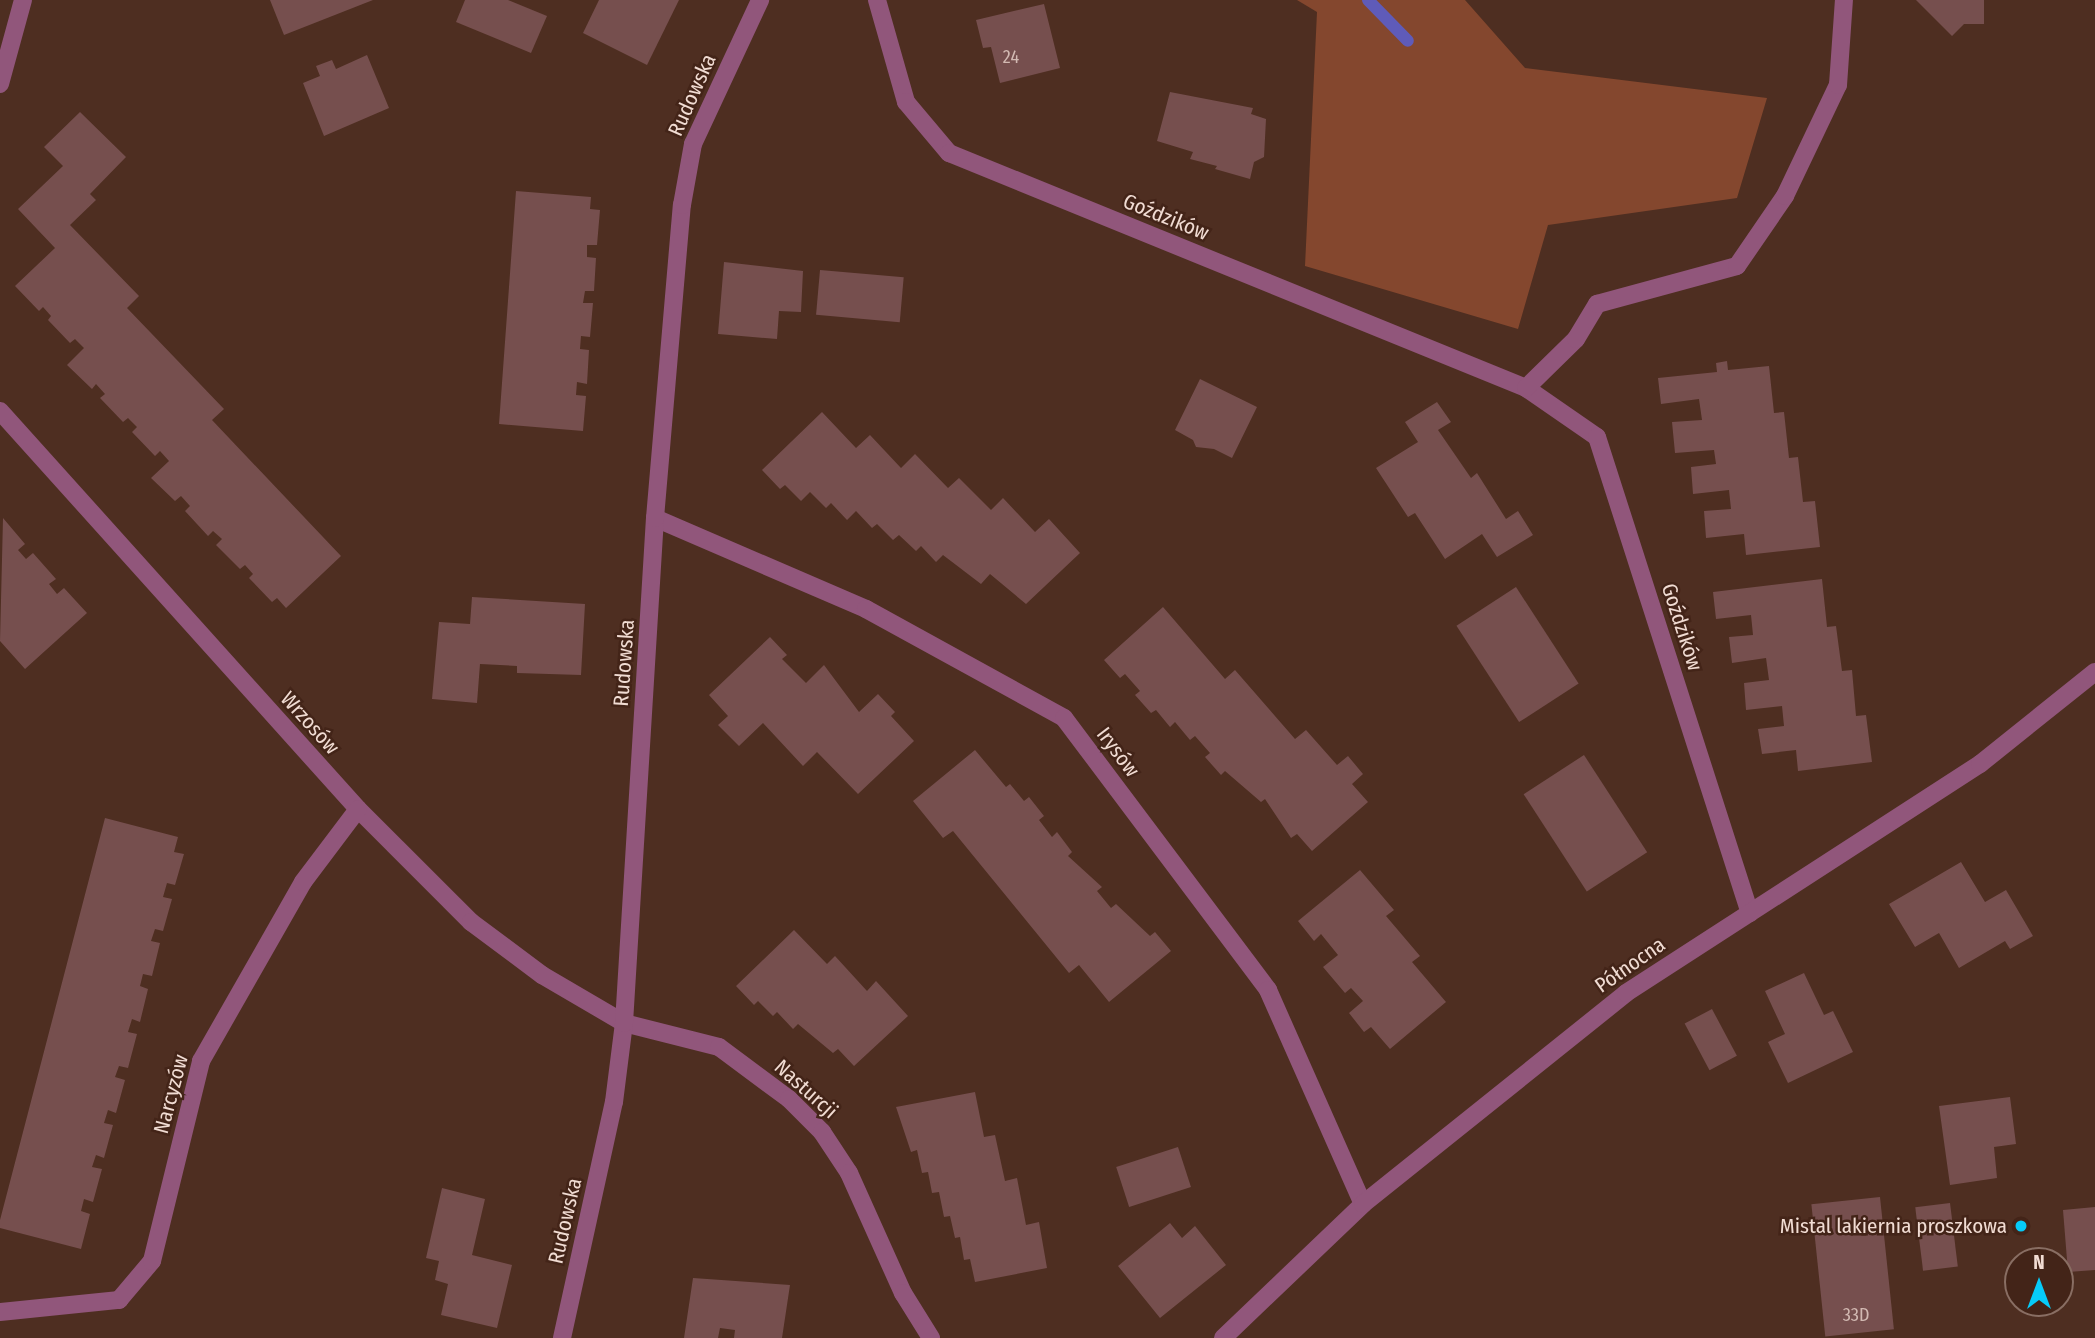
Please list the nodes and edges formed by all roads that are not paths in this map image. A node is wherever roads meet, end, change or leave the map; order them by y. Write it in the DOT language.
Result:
graph roads {
  1 [pos="23,0"];
  2 [pos="760,0"];
  3 [pos="877,0"];
  4 [pos="1844,0"];
  5 [pos="0,84"];
  6 [pos="1526,388"];
  7 [pos="0,411"];
  8 [pos="655,518"];
  9 [pos="2095,672"];
  10 [pos="358,809"];
  11 [pos="1750,913"];
  12 [pos="624,1023"];
  13 [pos="1363,1204"];
  14 [pos="0,1312"];
  15 [pos="562,1338"];
  16 [pos="930,1338"];
  17 [pos="1223,1338"];
  1 -- 5 [label="street"];
  2 -- 8 [label="street, Rudowska"];
  3 -- 6 [label="street, Goździków"];
  4 -- 6 [label="street"];
  6 -- 11 [label="street, Goździków"];
  7 -- 10 [label="street, Wrzosów"];
  8 -- 12 [label="street, Rudowska"];
  8 -- 13 [label="street, Irysów"];
  9 -- 11 [label="street, Północna"];
  10 -- 12 [label="street, Wrzosów"];
  10 -- 14 [label="street, Narcyzów"];
  11 -- 13 [label="street, Północna"];
  12 -- 15 [label="street, Rudowska"];
  12 -- 16 [label="street, Nasturcji"];
  13 -- 17 [label="street, Północna"];
}
